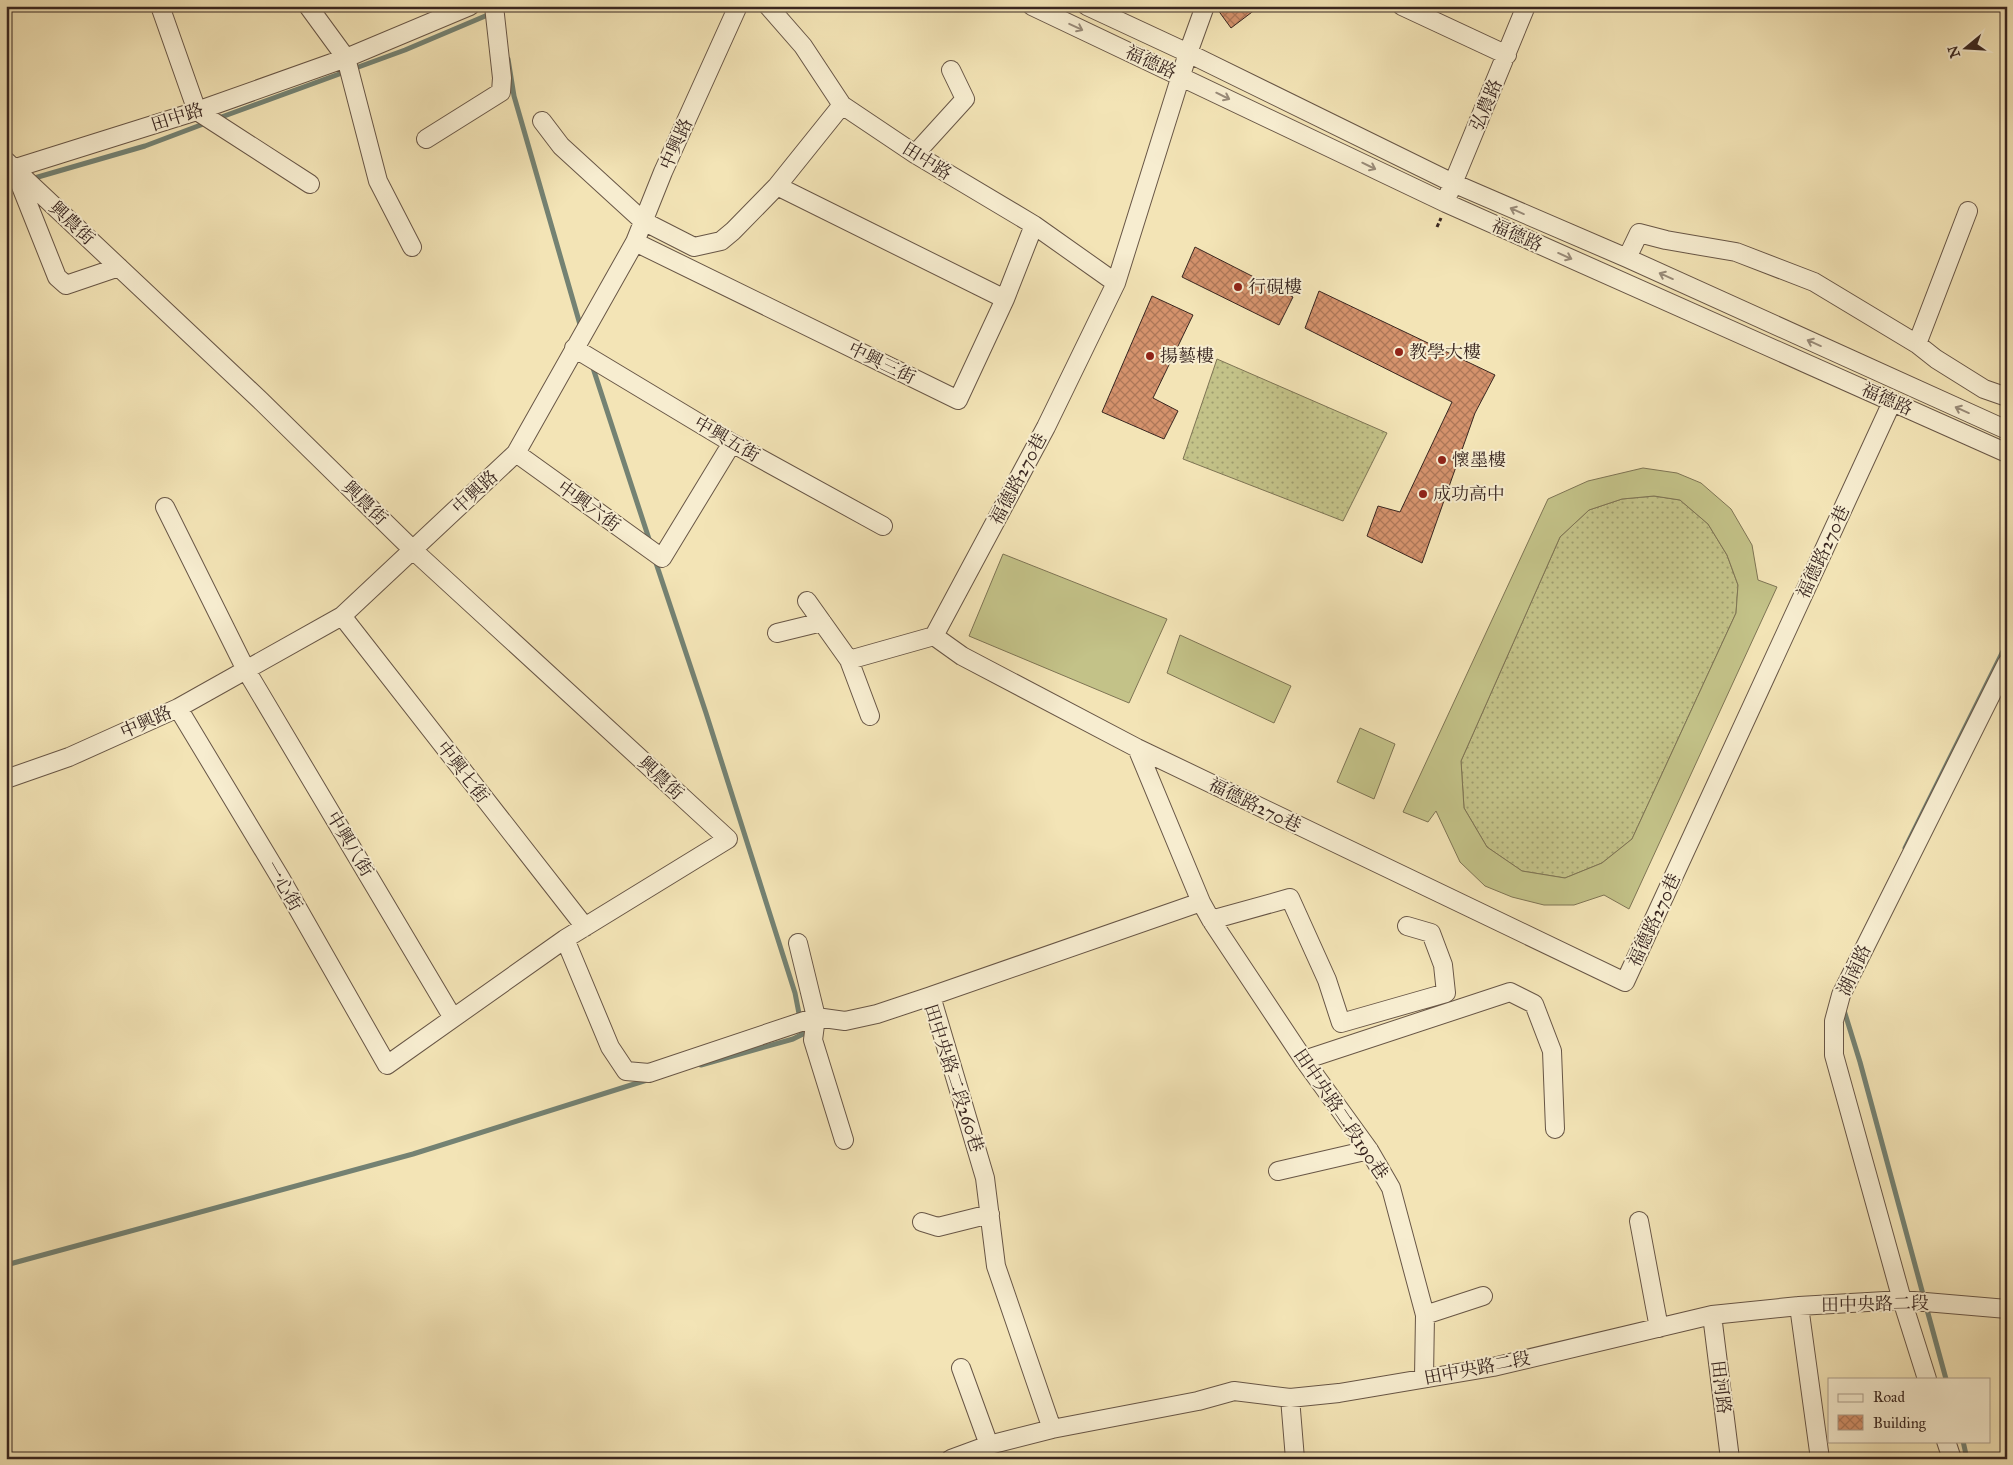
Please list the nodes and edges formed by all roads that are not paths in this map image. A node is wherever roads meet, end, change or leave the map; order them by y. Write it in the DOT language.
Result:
graph roads {
  1 [pos="160,6"];
  2 [pos="308,6"];
  3 [pos="470,6"];
  4 [pos="494,6"];
  5 [pos="738,6"];
  6 [pos="768,6"];
  7 [pos="1032,6"];
  8 [pos="1087,6"];
  9 [pos="1205,6"];
  10 [pos="1402,6"];
  11 [pos="1526,6"];
  12 [pos="1188,53"];
  13 [pos="1507,55"];
  14 [pos="346,58"];
  15 [pos="951,70"];
  16 [pos="1182,76"];
  17 [pos="842,106"];
  18 [pos="197,111"];
  19 [pos="542,121"];
  20 [pos="426,139"];
  21 [pos="915,154"];
  22 [pos="9,167"];
  23 [pos="1453,183"];
  24 [pos="310,184"];
  25 [pos="777,186"];
  26 [pos="1446,203"];
  27 [pos="1968,211"];
  28 [pos="643,221"];
  29 [pos="1034,225"];
  30 [pos="635,242"];
  31 [pos="412,247"];
  32 [pos="1627,258"];
  33 [pos="119,267"];
  34 [pos="1116,283"];
  35 [pos="1005,299"];
  36 [pos="1917,344"];
  37 [pos="574,348"];
  38 [pos="2007,397"];
  39 [pos="1892,402"];
  40 [pos="2007,430"];
  41 [pos="732,443"];
  42 [pos="516,453"];
  43 [pos="2007,453"];
  44 [pos="165,507"];
  45 [pos="883,526"];
  46 [pos="414,550"];
  47 [pos="807,601"];
  48 [pos="342,616"];
  49 [pos="822,622"];
  50 [pos="777,633"];
  51 [pos="934,636"];
  52 [pos="849,660"];
  53 [pos="2007,663"];
  54 [pos="246,670"];
  55 [pos="178,708"];
  56 [pos="870,716"];
  57 [pos="1137,748"];
  58 [pos="6,778"];
  59 [pos="1201,902"];
  60 [pos="1211,920"];
  61 [pos="1407,926"];
  62 [pos="585,927"];
  63 [pos="565,939"];
  64 [pos="798,942"];
  65 [pos="931,996"];
  66 [pos="816,1017"];
  67 [pos="453,1018"];
  68 [pos="1304,1060"];
  69 [pos="1555,1129"];
  70 [pos="844,1140"];
  71 [pos="1368,1150"];
  72 [pos="1278,1171"];
  73 [pos="990,1214"];
  74 [pos="1639,1221"];
  75 [pos="922,1222"];
  76 [pos="1483,1296"];
  77 [pos="1917,1301"];
  78 [pos="1799,1306"];
  79 [pos="2007,1309"];
  80 [pos="1425,1315"];
  81 [pos="1712,1315"];
  82 [pos="1659,1328"];
  83 [pos="961,1368"];
  84 [pos="1424,1377"];
  85 [pos="1927,1378"];
  86 [pos="1290,1398"];
  87 [pos="1052,1429"];
  88 [pos="1946,1442"];
  89 [pos="989,1445"];
  90 [pos="952,1459"];
  91 [pos="1295,1459"];
  92 [pos="1730,1459"];
  93 [pos="1820,1459"];
  94 [pos="1952,1459"];
  1 -- 18 [label="street"];
  2 -- 14 [label="street"];
  3 -- 14 [label="street, 田中路"];
  4 -- 20 [label="street"];
  5 -- 28 [label="street, 中興路"];
  6 -- 17 [label="street, 田中路"];
  7 -- 16 [label="street, 福德路, one-way"];
  8 -- 12 [label="street, 福德路"];
  9 -- 12 [label="street, 福德路270巷"];
  10 -- 13 [label="street"];
  11 -- 13 [label="street, 弘農路"];
  12 -- 16 [label="street, 福德路270巷"];
  12 -- 23 [label="street, 福德路"];
  13 -- 23 [label="street, 弘農路"];
  14 -- 18 [label="street, 田中路"];
  14 -- 31 [label="street"];
  15 -- 21 [label="street"];
  16 -- 26 [label="street, 福德路, one-way"];
  16 -- 34 [label="street, 福德路270巷"];
  17 -- 21 [label="street, 田中路"];
  17 -- 25 [label="street"];
  18 -- 22 [label="street, 田中路"];
  18 -- 24 [label="street"];
  19 -- 28 [label="street"];
  21 -- 29 [label="street, 田中路"];
  22 -- 33 [label="street, 興農街"];
  22 -- 33 [label="street"];
  23 -- 26 [label="street, 弘農路"];
  32 -- 23 [label="street, 福德路, one-way"];
  25 -- 28 [label="street"];
  25 -- 35 [label="street"];
  26 -- 39 [label="street, 福德路, one-way"];
  27 -- 36 [label="street"];
  28 -- 30 [label="street, 中興路"];
  29 -- 34 [label="street, 田中路"];
  29 -- 35 [label="street, 中興三街"];
  30 -- 35 [label="street, 中興三街"];
  30 -- 37 [label="street, 中興路"];
  32 -- 36 [label="street"];
  40 -- 32 [label="street, 福德路, one-way"];
  33 -- 46 [label="street, 興農街"];
  34 -- 51 [label="street, 福德路270巷"];
  36 -- 38 [label="street"];
  37 -- 41 [label="street, 中興五街"];
  37 -- 42 [label="street, 中興路"];
  39 -- 43 [label="street, 福德路"];
  39 -- 57 [label="street, 福德路270巷"];
  41 -- 42 [label="street, 中興六街"];
  41 -- 45 [label="street, 中興五街"];
  42 -- 46 [label="street, 中興路"];
  44 -- 54 [label="street, 中興八街"];
  46 -- 48 [label="street, 中興路"];
  46 -- 62 [label="street, 興農街"];
  47 -- 49 [label="street"];
  48 -- 54 [label="street, 中興路"];
  48 -- 62 [label="street, 中興七街"];
  49 -- 50 [label="street"];
  49 -- 52 [label="street"];
  51 -- 52 [label="street"];
  51 -- 57 [label="street, 福德路270巷"];
  52 -- 56 [label="street"];
  53 -- 77 [label="street, 湖南路"];
  54 -- 55 [label="street, 中興路"];
  54 -- 67 [label="street, 中興八街"];
  55 -- 58 [label="street, 中興路"];
  55 -- 67 [label="street, 一心街"];
  57 -- 59 [label="street, 田中央路二段190巷"];
  59 -- 60 [label="street, 田中央路二段190巷"];
  59 -- 65 [label="street"];
  60 -- 61 [label="street"];
  60 -- 68 [label="street, 田中央路二段190巷"];
  62 -- 63 [label="street"];
  63 -- 66 [label="street, 田中央路二段260巷"];
  63 -- 67 [label="street"];
  64 -- 66 [label="street"];
  65 -- 66 [label="street, 田中央路二段260巷"];
  65 -- 73 [label="street, 田中央路二段260巷"];
  66 -- 70 [label="street"];
  68 -- 69 [label="street"];
  68 -- 71 [label="street, 田中央路二段190巷"];
  71 -- 72 [label="street"];
  71 -- 80 [label="street, 田中央路二段190巷"];
  73 -- 75 [label="street"];
  73 -- 87 [label="street, 田中央路二段260巷"];
  74 -- 82 [label="street"];
  76 -- 80 [label="street"];
  77 -- 78 [label="street, 田中央路二段"];
  77 -- 79 [label="street, 田中央路二段"];
  77 -- 85 [label="street, 湖南路"];
  78 -- 81 [label="street, 田中央路二段"];
  78 -- 93 [label="street"];
  80 -- 84 [label="street, 田中央路二段190巷"];
  81 -- 82 [label="street, 田中央路二段"];
  81 -- 92 [label="street, 田河路"];
  82 -- 84 [label="street, 田中央路二段"];
  83 -- 89 [label="street"];
  84 -- 86 [label="street, 田中央路二段"];
  86 -- 87 [label="street, 田中央路二段"];
  86 -- 91 [label="street"];
  87 -- 89 [label="street, 田中央路二段"];
  88 -- 94 [label="street"];
  89 -- 90 [label="street, 田中央路二段"];
}
